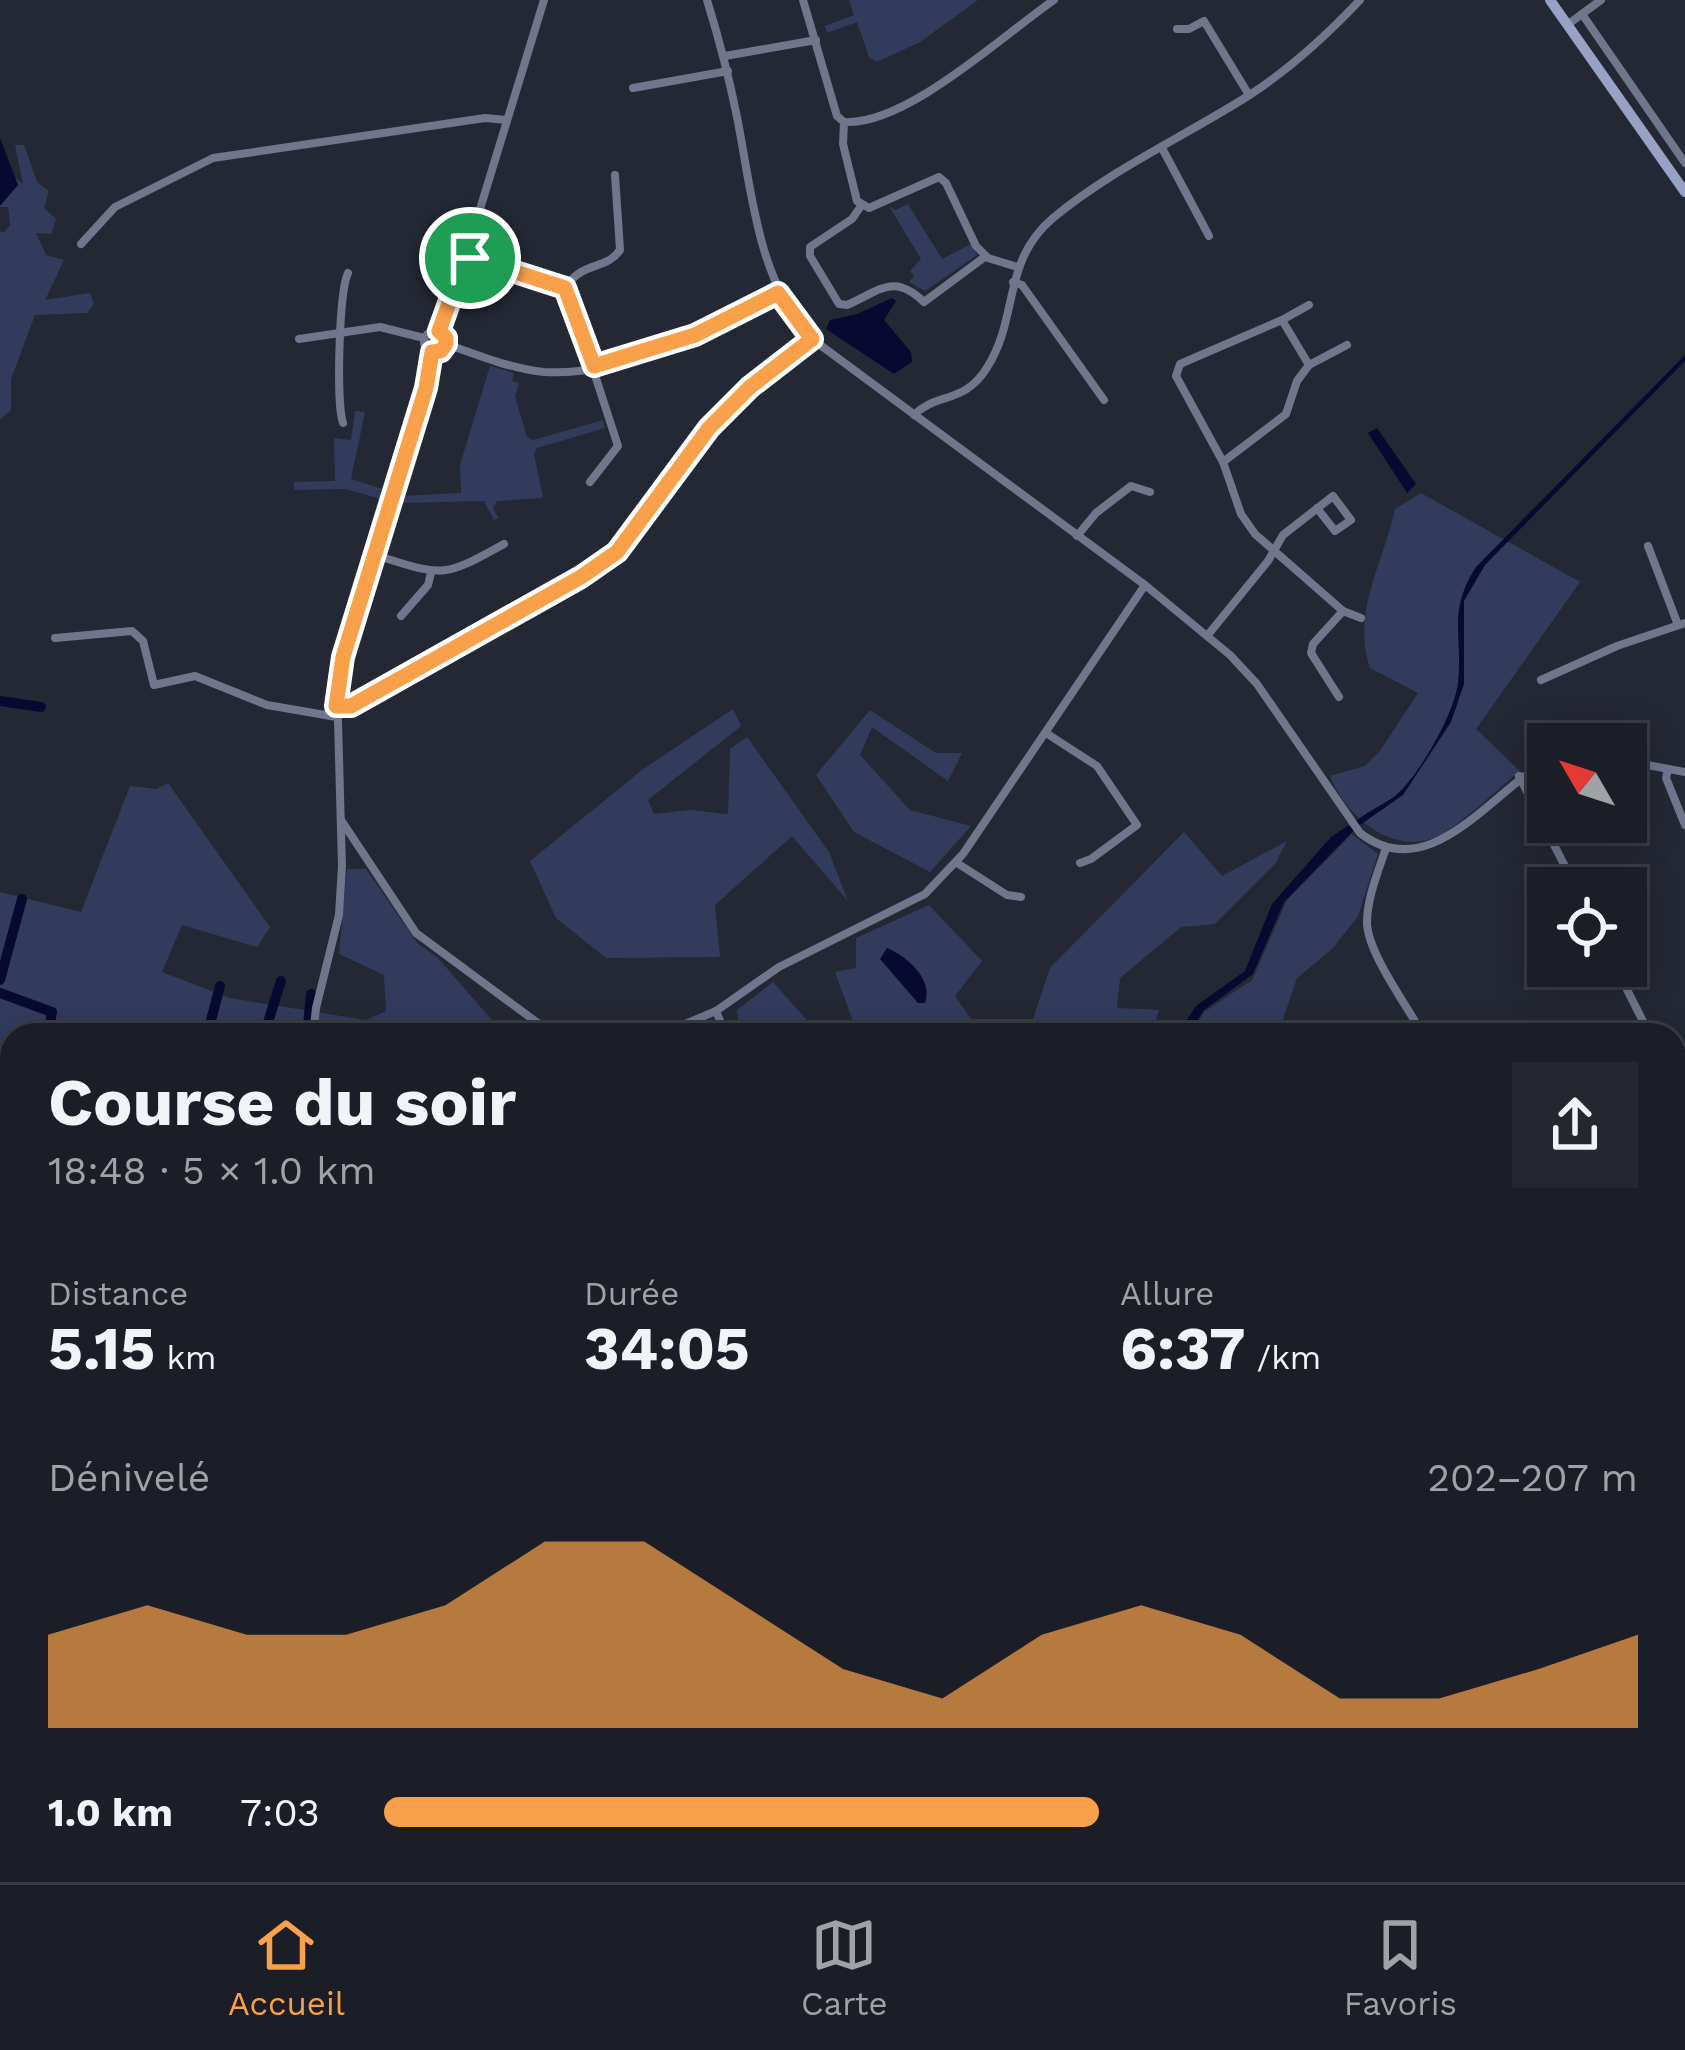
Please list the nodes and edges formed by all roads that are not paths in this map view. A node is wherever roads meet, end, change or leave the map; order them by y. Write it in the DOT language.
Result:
graph roads {
  1 [pos="544,0"];
  2 [pos="706,0"];
  3 [pos="803,0"];
  4 [pos="1054,0"];
  5 [pos="1360,0"];
  6 [pos="1550,0"];
  7 [pos="1600,0"];
  8 [pos="1582,14"];
  9 [pos="1568,25"];
  10 [pos="1177,29"];
  11 [pos="816,40"];
  12 [pos="725,56"];
  13 [pos="728,71"];
  14 [pos="633,88"];
  15 [pos="1249,95"];
  16 [pos="507,120"];
  17 [pos="844,122"];
  18 [pos="1162,148"];
  19 [pos="1685,163"];
  20 [pos="615,175"];
  21 [pos="1685,192"];
  22 [pos="861,206"];
  23 [pos="1209,236"];
  24 [pos="81,244"];
  25 [pos="466,256"];
  26 [pos="986,256"];
  27 [pos="1017,267"];
  28 [pos="348,273"];
  29 [pos="1013,282"];
  30 [pos="565,288"];
  31 [pos="778,293"];
  32 [pos="1309,304"];
  33 [pos="1282,320"];
  34 [pos="439,331"];
  35 [pos="343,333"];
  36 [pos="424,338"];
  37 [pos="298,339"];
  38 [pos="812,339"];
  39 [pos="446,344"];
  40 [pos="1347,345"];
  41 [pos="432,352"];
  42 [pos="1309,365"];
  43 [pos="594,366"];
  44 [pos="1104,400"];
  45 [pos="914,415"];
  46 [pos="343,423"];
  47 [pos="1223,462"];
  48 [pos="590,482"];
  49 [pos="1150,492"];
  50 [pos="1317,508"];
  51 [pos="1077,536"];
  52 [pos="504,544"];
  53 [pos="1648,546"];
  54 [pos="1273,550"];
  55 [pos="376,555"];
  56 [pos="431,573"];
  57 [pos="1145,585"];
  58 [pos="1343,610"];
  59 [pos="401,616"];
  60 [pos="1361,618"];
  61 [pos="1682,624"];
  62 [pos="1207,636"];
  63 [pos="55,638"];
  64 [pos="1541,680"];
  65 [pos="1339,697"];
  66 [pos="336,706"];
  67 [pos="338,717"];
  68 [pos="1046,733"];
  69 [pos="1647,765"];
  70 [pos="1668,769"];
  71 [pos="1527,772"];
  72 [pos="1685,772"];
  73 [pos="1519,776"];
  74 [pos="340,819"];
  75 [pos="1685,825"];
  76 [pos="1386,848"];
  77 [pos="956,862"];
  78 [pos="1080,863"];
  79 [pos="1565,867"];
  80 [pos="1021,897"];
  81 [pos="1626,987"];
  82 [pos="716,1011"];
  83 [pos="314,1023"];
  84 [pos="538,1023"];
  85 [pos="688,1023"];
  86 [pos="721,1023"];
  87 [pos="1416,1023"];
  88 [pos="1644,1023"];
  1 -- 16 [label="street"];
  2 -- 12 [label="street"];
  3 -- 11 [label="street"];
  4 -- 17 [label="street"];
  5 -- 15 [label="street"];
  6 -- 9 [label="main road"];
  7 -- 8 [label="street"];
  8 -- 9 [label="street"];
  8 -- 19 [label="street"];
  9 -- 21 [label="main road"];
  10 -- 15 [label="street"];
  11 -- 12 [label="street"];
  11 -- 17 [label="street"];
  12 -- 13 [label="street"];
  13 -- 14 [label="street"];
  13 -- 31 [label="street"];
  15 -- 18 [label="street"];
  16 -- 24 [label="street"];
  16 -- 25 [label="street"];
  17 -- 22 [label="street"];
  18 -- 23 [label="street"];
  18 -- 27 [label="street"];
  20 -- 30 [label="street"];
  22 -- 26 [label="street"];
  22 -- 26 [label="street"];
  25 -- 30 [label="street"];
  25 -- 34 [label="street"];
  26 -- 27 [label="street"];
  27 -- 29 [label="street"];
  28 -- 35 [label="street"];
  29 -- 44 [label="street"];
  29 -- 45 [label="street"];
  30 -- 43 [label="street"];
  31 -- 38 [label="street"];
  31 -- 43 [label="street"];
  32 -- 33 [label="street"];
  33 -- 42 [label="street"];
  33 -- 47 [label="street"];
  34 -- 36 [label="street"];
  34 -- 39 [label="street"];
  35 -- 36 [label="street"];
  35 -- 37 [label="street"];
  35 -- 46 [label="street"];
  36 -- 41 [label="street"];
  38 -- 45 [label="street"];
  38 -- 66 [label="street"];
  39 -- 41 [label="street"];
  39 -- 43 [label="street"];
  40 -- 42 [label="street"];
  41 -- 55 [label="street"];
  42 -- 47 [label="street"];
  43 -- 48 [label="street"];
  45 -- 51 [label="street"];
  47 -- 54 [label="street"];
  49 -- 51 [label="street"];
  50 -- 50 [label="street"];
  50 -- 54 [label="street"];
  51 -- 57 [label="street"];
  52 -- 56 [label="street"];
  53 -- 61 [label="street"];
  54 -- 58 [label="street"];
  54 -- 62 [label="street"];
  55 -- 56 [label="street"];
  55 -- 66 [label="street"];
  56 -- 59 [label="street"];
  57 -- 62 [label="street"];
  57 -- 68 [label="street"];
  58 -- 60 [label="street"];
  58 -- 65 [label="street"];
  61 -- 64 [label="street"];
  62 -- 76 [label="street"];
  63 -- 67 [label="street"];
  66 -- 67 [label="street"];
  67 -- 74 [label="street"];
  68 -- 77 [label="street"];
  68 -- 78 [label="street"];
  69 -- 70 [label="street"];
  70 -- 72 [label="street"];
  70 -- 75 [label="street"];
  71 -- 73 [label="street"];
  73 -- 76 [label="street"];
  73 -- 79 [label="street"];
  74 -- 83 [label="street"];
  74 -- 84 [label="street"];
  76 -- 87 [label="street"];
  77 -- 80 [label="street"];
  77 -- 82 [label="street"];
  81 -- 88 [label="street"];
  82 -- 85 [label="street"];
  82 -- 86 [label="street"];
}
